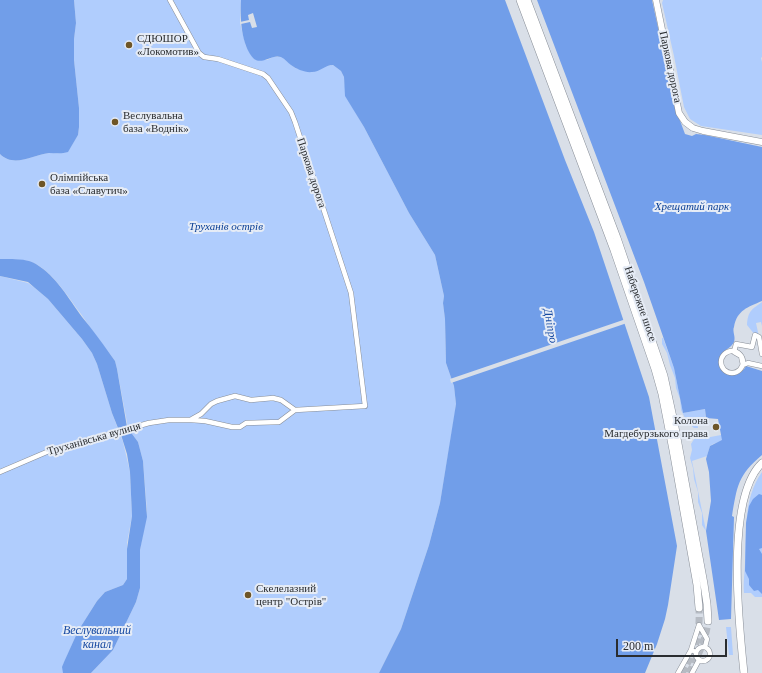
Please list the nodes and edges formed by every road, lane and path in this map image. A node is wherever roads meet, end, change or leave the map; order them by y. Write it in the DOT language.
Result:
graph roads {
  1 [pos="170,0"];
  2 [pos="520,0"];
  3 [pos="527,0"];
  4 [pos="656,0"];
  5 [pos="762,142"];
  6 [pos="762,354"];
  7 [pos="762,366"];
  8 [pos="296,410"];
  9 [pos="191,420"];
  10 [pos="762,463"];
  11 [pos="0,472"];
  12 [pos="699,608"];
  13 [pos="708,621"];
  14 [pos="705,647"];
  15 [pos="694,651"];
  16 [pos="700,660"];
  17 [pos="678,673"];
  18 [pos="692,673"];
  19 [pos="744,673"];
  1 -- 8 [label="street, Паркова дорога"];
  2 -- 12 [label="main road, Набережне шосе"];
  3 -- 13 [label="main road, Набережне шосе"];
  4 -- 5 [label="main road, Паркова дорога"];
  6 -- 7 [label="street"];
  8 -- 9 [label="street, Труханівська вулиця"];
  8 -- 9 [label="street"];
  9 -- 11 [label="street, Труханівська вулиця"];
  10 -- 19 [label="main road"];
  14 -- 15 [label="street"];
  14 -- 15 [label="street"];
  14 -- 16 [label="street"];
  15 -- 16 [label="street"];
  15 -- 17 [label="street"];
  16 -- 18 [label="street"];
}
